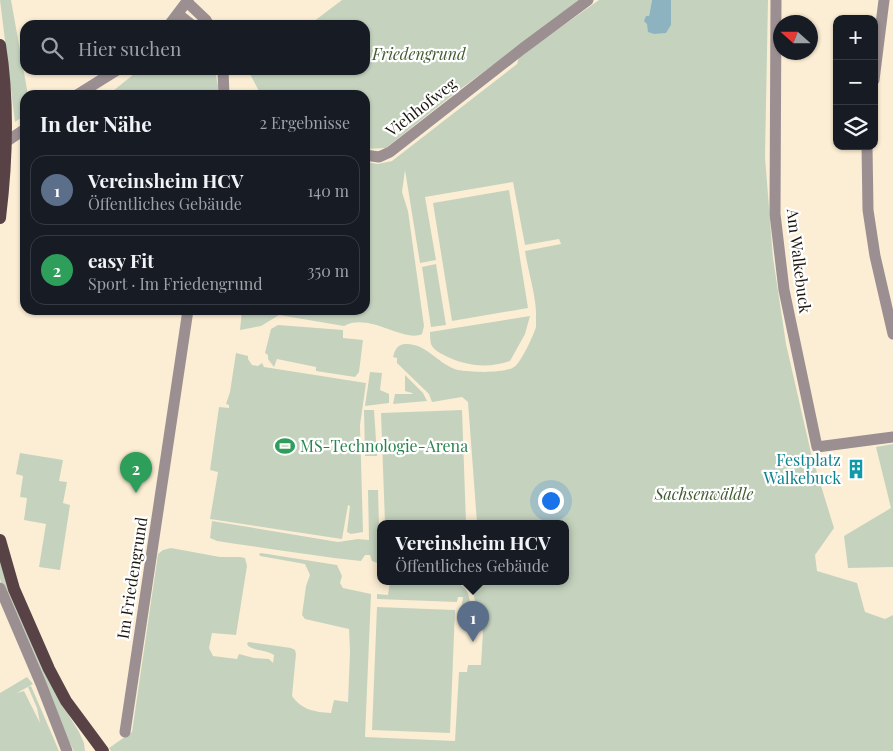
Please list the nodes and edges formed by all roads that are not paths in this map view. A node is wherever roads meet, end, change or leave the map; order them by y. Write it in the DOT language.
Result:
graph roads {
  1 [pos="588,0"];
  2 [pos="776,0"];
  3 [pos="884,0"];
  4 [pos="188,1"];
  5 [pos="178,14"];
  6 [pos="173,20"];
  7 [pos="186,20"];
  8 [pos="206,20"];
  9 [pos="0,45"];
  10 [pos="876,60"];
  11 [pos="108,75"];
  12 [pos="223,75"];
  13 [pos="86,90"];
  14 [pos="224,90"];
  15 [pos="20,132"];
  16 [pos="0,146"];
  17 [pos="867,150"];
  18 [pos="370,156"];
  19 [pos="0,218"];
  20 [pos="187,315"];
  21 [pos="893,334"];
  22 [pos="893,437"];
  23 [pos="0,540"];
  24 [pos="0,588"];
  25 [pos="125,732"];
  26 [pos="103,750"];
  27 [pos="67,751"];
  1 -- 18 [label="street, Viehhofweg"];
  2 -- 22 [label="street, Am Walkebuck"];
  3 -- 10 [label="street"];
  4 -- 5 [label="street"];
  4 -- 8 [label="street"];
  5 -- 6 [label="street"];
  5 -- 7 [label="street"];
  9 -- 19 [label="main road"];
  11 -- 13 [label="street"];
  12 -- 14 [label="street"];
  15 -- 16 [label="street"];
  17 -- 21 [label="street"];
  20 -- 25 [label="street, Im Friedengrund"];
  23 -- 26 [label="main road"];
  24 -- 27 [label="street"];
}
